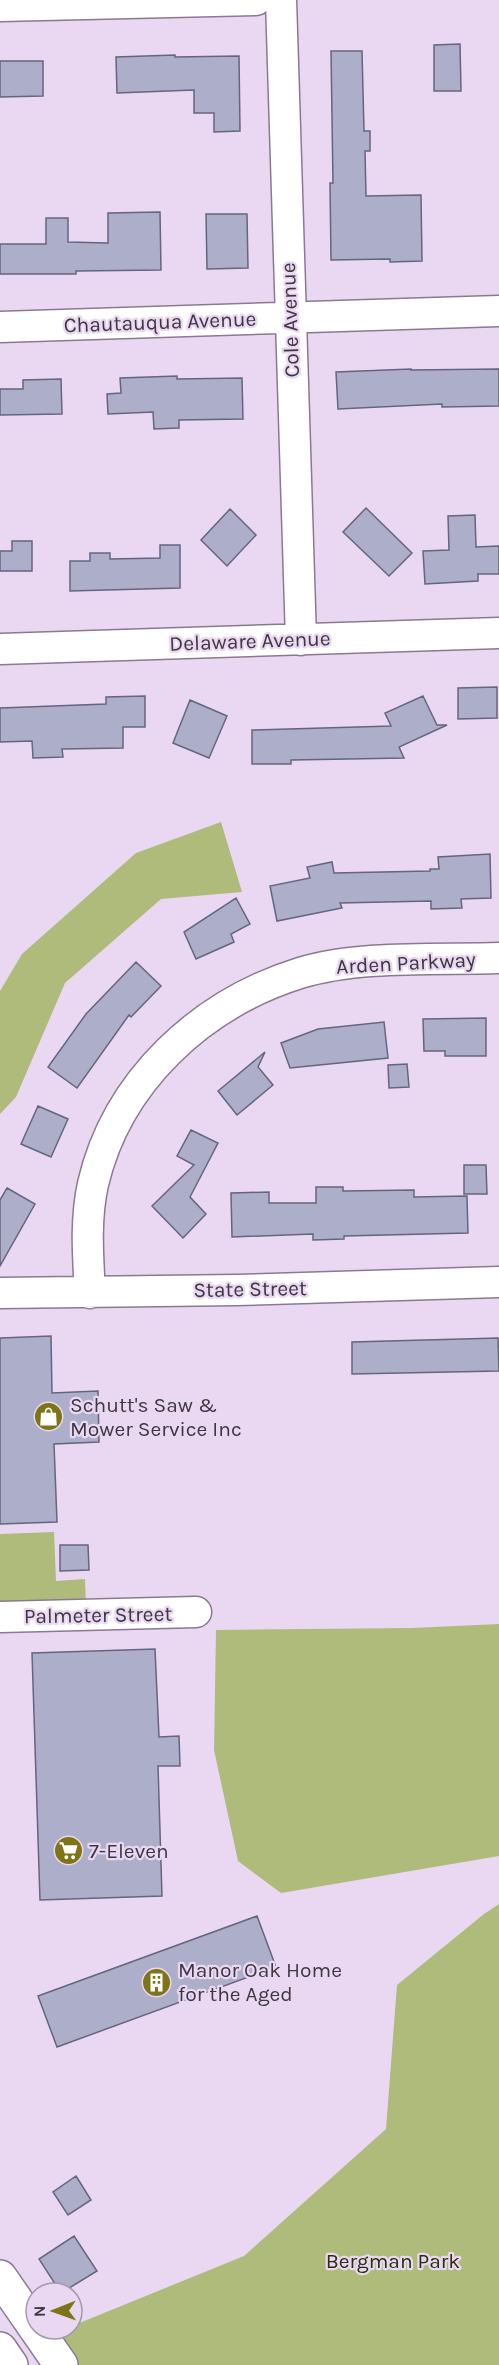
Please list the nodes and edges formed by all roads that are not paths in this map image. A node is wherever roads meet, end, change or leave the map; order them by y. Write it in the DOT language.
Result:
graph roads {
  1 [pos="256,0"];
  2 [pos="281,0"];
  3 [pos="0,6"];
  4 [pos="499,311"];
  5 [pos="290,318"];
  6 [pos="0,327"];
  7 [pos="499,633"];
  8 [pos="302,640"];
  9 [pos="0,649"];
  10 [pos="499,958"];
  11 [pos="499,1282"];
  12 [pos="0,1293"];
  13 [pos="90,1293"];
  14 [pos="196,1612"];
  15 [pos="0,1617"];
  16 [pos="0,2277"];
  17 [pos="0,2349"];
  18 [pos="11,2365"];
  19 [pos="61,2365"];
  1 -- 3 [label="street"];
  2 -- 5 [label="street, Cole Avenue"];
  4 -- 5 [label="street, Chautauqua Avenue"];
  5 -- 6 [label="street, Chautauqua Avenue"];
  5 -- 8 [label="street, Cole Avenue"];
  7 -- 8 [label="street, Delaware Avenue"];
  8 -- 9 [label="street, Delaware Avenue"];
  10 -- 13 [label="street, Arden Parkway"];
  11 -- 13 [label="street, State Street"];
  12 -- 13 [label="street, State Street"];
  14 -- 15 [label="street, Palmeter Street"];
  16 -- 19 [label="street"];
  17 -- 18 [label="street"];
}
